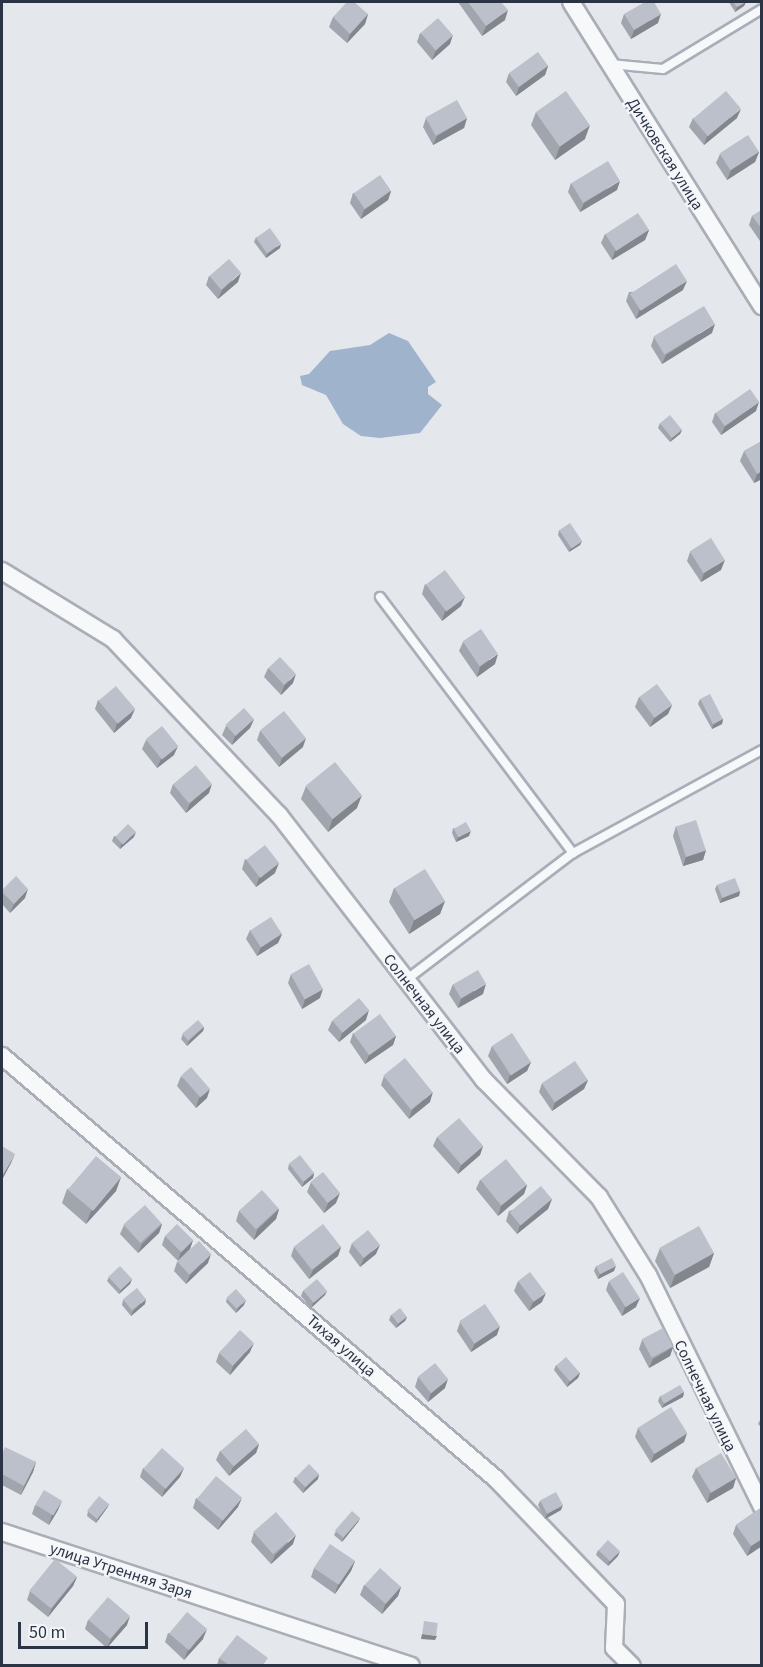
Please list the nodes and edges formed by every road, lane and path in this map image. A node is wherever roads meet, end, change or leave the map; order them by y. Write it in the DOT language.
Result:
graph roads {
  1 [pos="571,2"];
  2 [pos="762,9"];
  3 [pos="610,64"];
  4 [pos="762,306"];
  5 [pos="2,571"];
  6 [pos="380,597"];
  7 [pos="762,750"];
  8 [pos="573,853"];
  9 [pos="406,981"];
  10 [pos="2,1056"];
  11 [pos="762,1507"];
  12 [pos="2,1532"];
  13 [pos="411,1665"];
  14 [pos="632,1665"];
  1 -- 3 [label="street, Дичковская улица"];
  2 -- 3 [label="lane"];
  3 -- 4 [label="street, Дичковская улица"];
  5 -- 9 [label="street, Солнечная улица"];
  6 -- 8 [label="lane"];
  7 -- 8 [label="lane"];
  8 -- 9 [label="lane"];
  9 -- 11 [label="street, Солнечная улица"];
  10 -- 14 [label="street, Тихая улица"];
  12 -- 13 [label="street, улица Утренняя Заря"];
}
